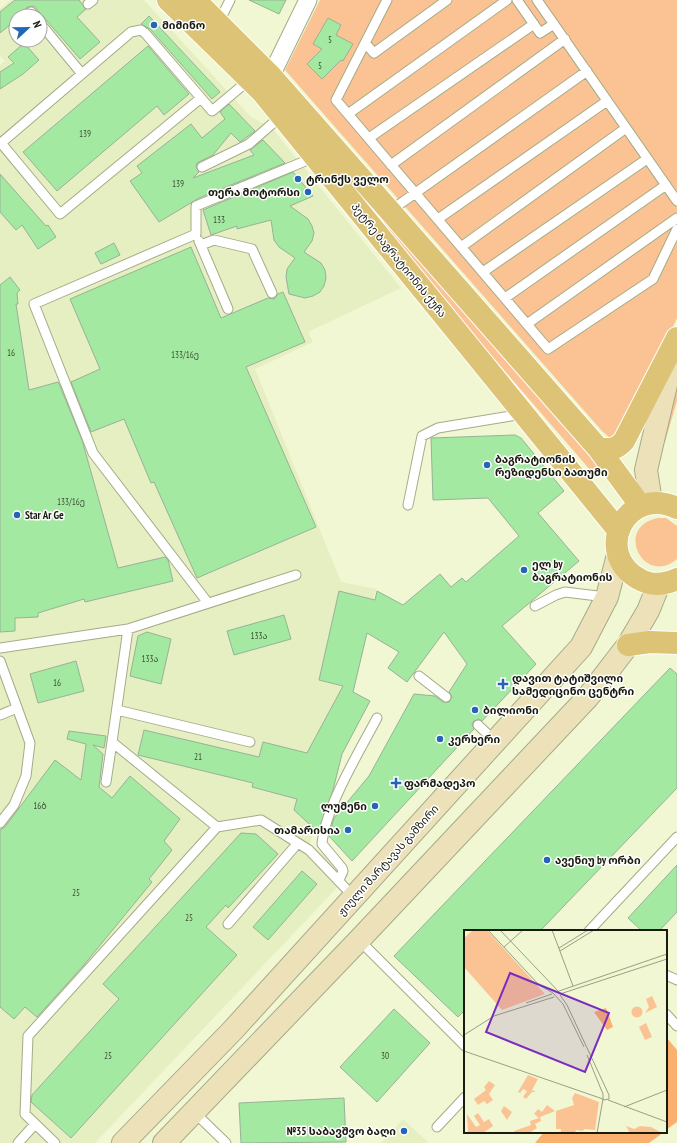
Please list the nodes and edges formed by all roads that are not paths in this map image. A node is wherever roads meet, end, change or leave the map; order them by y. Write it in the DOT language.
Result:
graph roads {
  1 [pos="168,0"];
  2 [pos="195,0"];
  3 [pos="230,0"];
  4 [pos="308,0"];
  5 [pos="387,0"];
  6 [pos="447,0"];
  7 [pos="507,0"];
  8 [pos="517,0"];
  9 [pos="538,0"];
  10 [pos="218,24"];
  11 [pos="534,24"];
  12 [pos="554,24"];
  13 [pos="48,33"];
  14 [pos="565,39"];
  15 [pos="365,43"];
  16 [pos="587,71"];
  17 [pos="82,74"];
  18 [pos="261,83"];
  19 [pos="200,98"];
  20 [pos="608,101"];
  21 [pos="348,114"];
  22 [pos="281,116"];
  23 [pos="626,128"];
  24 [pos="369,138"];
  25 [pos="315,158"];
  26 [pos="647,159"];
  27 [pos="391,165"];
  28 [pos="202,167"];
  29 [pos="666,185"];
  30 [pos="415,193"];
  31 [pos="677,201"];
  32 [pos="390,211"];
  33 [pos="677,218"];
  34 [pos="438,219"];
  35 [pos="677,229"];
  36 [pos="196,234"];
  37 [pos="201,245"];
  38 [pos="461,247"];
  39 [pos="483,272"];
  40 [pos="272,293"];
  41 [pos="505,298"];
  42 [pos="228,309"];
  43 [pos="527,324"];
  44 [pos="677,339"];
  45 [pos="523,414"];
  46 [pos="598,448"];
  47 [pos="646,504"];
  48 [pos="408,505"];
  49 [pos="677,508"];
  50 [pos="618,530"];
  51 [pos="618,555"];
  52 [pos="296,575"];
  53 [pos="670,585"];
  54 [pos="607,597"];
  55 [pos="208,603"];
  56 [pos="535,606"];
  57 [pos="128,629"];
  58 [pos="677,642"];
  59 [pos="628,645"];
  60 [pos="0,648"];
  61 [pos="0,661"];
  62 [pos="420,676"];
  63 [pos="446,697"];
  64 [pos="17,708"];
  65 [pos="116,710"];
  66 [pos="0,715"];
  67 [pos="377,718"];
  68 [pos="478,724"];
  69 [pos="112,742"];
  70 [pos="250,742"];
  71 [pos="496,742"];
  72 [pos="106,782"];
  73 [pos="0,822"];
  74 [pos="217,827"];
  75 [pos="677,837"];
  76 [pos="297,844"];
  77 [pos="339,880"];
  78 [pos="354,897"];
  79 [pos="228,924"];
  80 [pos="590,930"];
  81 [pos="359,940"];
  82 [pos="667,975"];
  83 [pos="677,980"];
  84 [pos="667,1015"];
  85 [pos="677,1026"];
  86 [pos="464,1045"];
  87 [pos="464,1098"];
  88 [pos="194,1111"];
  89 [pos="35,1124"];
  90 [pos="437,1127"];
  91 [pos="18,1143"];
  92 [pos="55,1143"];
  93 [pos="123,1143"];
  94 [pos="164,1143"];
  95 [pos="226,1143"];
  1 -- 18 [label="main road, პეტრე ბაგრატიონის ქუჩა"];
  2 -- 10 [label="main road, პეტრე ბაგრატიონის ქუჩა"];
  3 -- 10 [label="lane"];
  4 -- 18 [label="street"];
  5 -- 15 [label="lane"];
  6 -- 15 [label="lane"];
  7 -- 21 [label="lane"];
  8 -- 11 [label="lane"];
  9 -- 12 [label="lane"];
  10 -- 18 [label="main road, პეტრე ბაგრატიონის ქუჩა"];
  11 -- 12 [label="lane"];
  11 -- 24 [label="lane"];
  12 -- 14 [label="lane"];
  13 -- 17 [label="lane"];
  14 -- 16 [label="lane"];
  14 -- 27 [label="lane"];
  15 -- 21 [label="lane"];
  16 -- 20 [label="lane"];
  16 -- 30 [label="lane"];
  17 -- 19 [label="lane"];
  17 -- 19 [label="lane"];
  18 -- 19 [label="lane"];
  18 -- 22 [label="main road, პეტრე ბაგრატიონის ქუჩა"];
  18 -- 32 [label="main road, პეტრე ბაგრატიონის ქუჩა"];
  20 -- 23 [label="lane"];
  20 -- 34 [label="lane"];
  21 -- 24 [label="lane"];
  22 -- 25 [label="main road, პეტრე ბაგრატიონის ქუჩა"];
  22 -- 28 [label="lane"];
  23 -- 26 [label="lane"];
  23 -- 38 [label="lane"];
  24 -- 27 [label="lane"];
  25 -- 36 [label="lane"];
  25 -- 45 [label="main road, პეტრე ბაგრატიონის ქუჩა"];
  26 -- 29 [label="lane"];
  26 -- 39 [label="lane"];
  27 -- 30 [label="lane"];
  29 -- 31 [label="lane"];
  29 -- 41 [label="lane"];
  30 -- 32 [label="lane"];
  30 -- 34 [label="lane"];
  32 -- 46 [label="main road, პეტრე ბაგრატიონის ქუჩა"];
  33 -- 43 [label="lane"];
  34 -- 38 [label="lane"];
  35 -- 43 [label="lane"];
  36 -- 37 [label="lane"];
  36 -- 55 [label="lane"];
  37 -- 40 [label="lane"];
  37 -- 42 [label="lane"];
  38 -- 39 [label="lane"];
  39 -- 41 [label="lane"];
  41 -- 43 [label="lane"];
  44 -- 46 [label="main road"];
  44 -- 47 [label="main road"];
  45 -- 48 [label="lane"];
  45 -- 50 [label="main road, პეტრე ბაგრატიონის ქუჩა"];
  46 -- 47 [label="main road, პეტრე ბაგრატიონის ქუჩა"];
  47 -- 49 [label="main road"];
  47 -- 50 [label="main road"];
  50 -- 51 [label="main road"];
  51 -- 53 [label="main road"];
  51 -- 54 [label="main road, ჟიული შარტავას გამზირი"];
  52 -- 55 [label="lane"];
  53 -- 59 [label="main road"];
  54 -- 56 [label="lane"];
  54 -- 71 [label="main road, ჟიული შარტავას გამზირი"];
  55 -- 57 [label="lane"];
  57 -- 60 [label="lane"];
  57 -- 65 [label="lane"];
  58 -- 59 [label="main road"];
  59 -- 81 [label="main road"];
  61 -- 64 [label="lane"];
  62 -- 63 [label="lane"];
  64 -- 66 [label="lane"];
  64 -- 73 [label="lane"];
  65 -- 69 [label="lane"];
  65 -- 70 [label="lane"];
  67 -- 77 [label="lane"];
  68 -- 71 [label="lane"];
  69 -- 72 [label="lane"];
  69 -- 74 [label="lane"];
  71 -- 78 [label="main road, ჟიული შარტავას გამზირი"];
  74 -- 76 [label="lane"];
  74 -- 89 [label="lane"];
  75 -- 80 [label="lane"];
  76 -- 77 [label="lane"];
  76 -- 79 [label="lane"];
  77 -- 78 [label="lane"];
  78 -- 93 [label="main road, ჟიული შარტავას გამზირი"];
  81 -- 86 [label="lane"];
  81 -- 88 [label="main road"];
  82 -- 83 [label="lane"];
  84 -- 85 [label="lane"];
  87 -- 90 [label="lane"];
  88 -- 94 [label="main road"];
  88 -- 95 [label="lane"];
  89 -- 91 [label="lane"];
  89 -- 92 [label="lane"];
}
